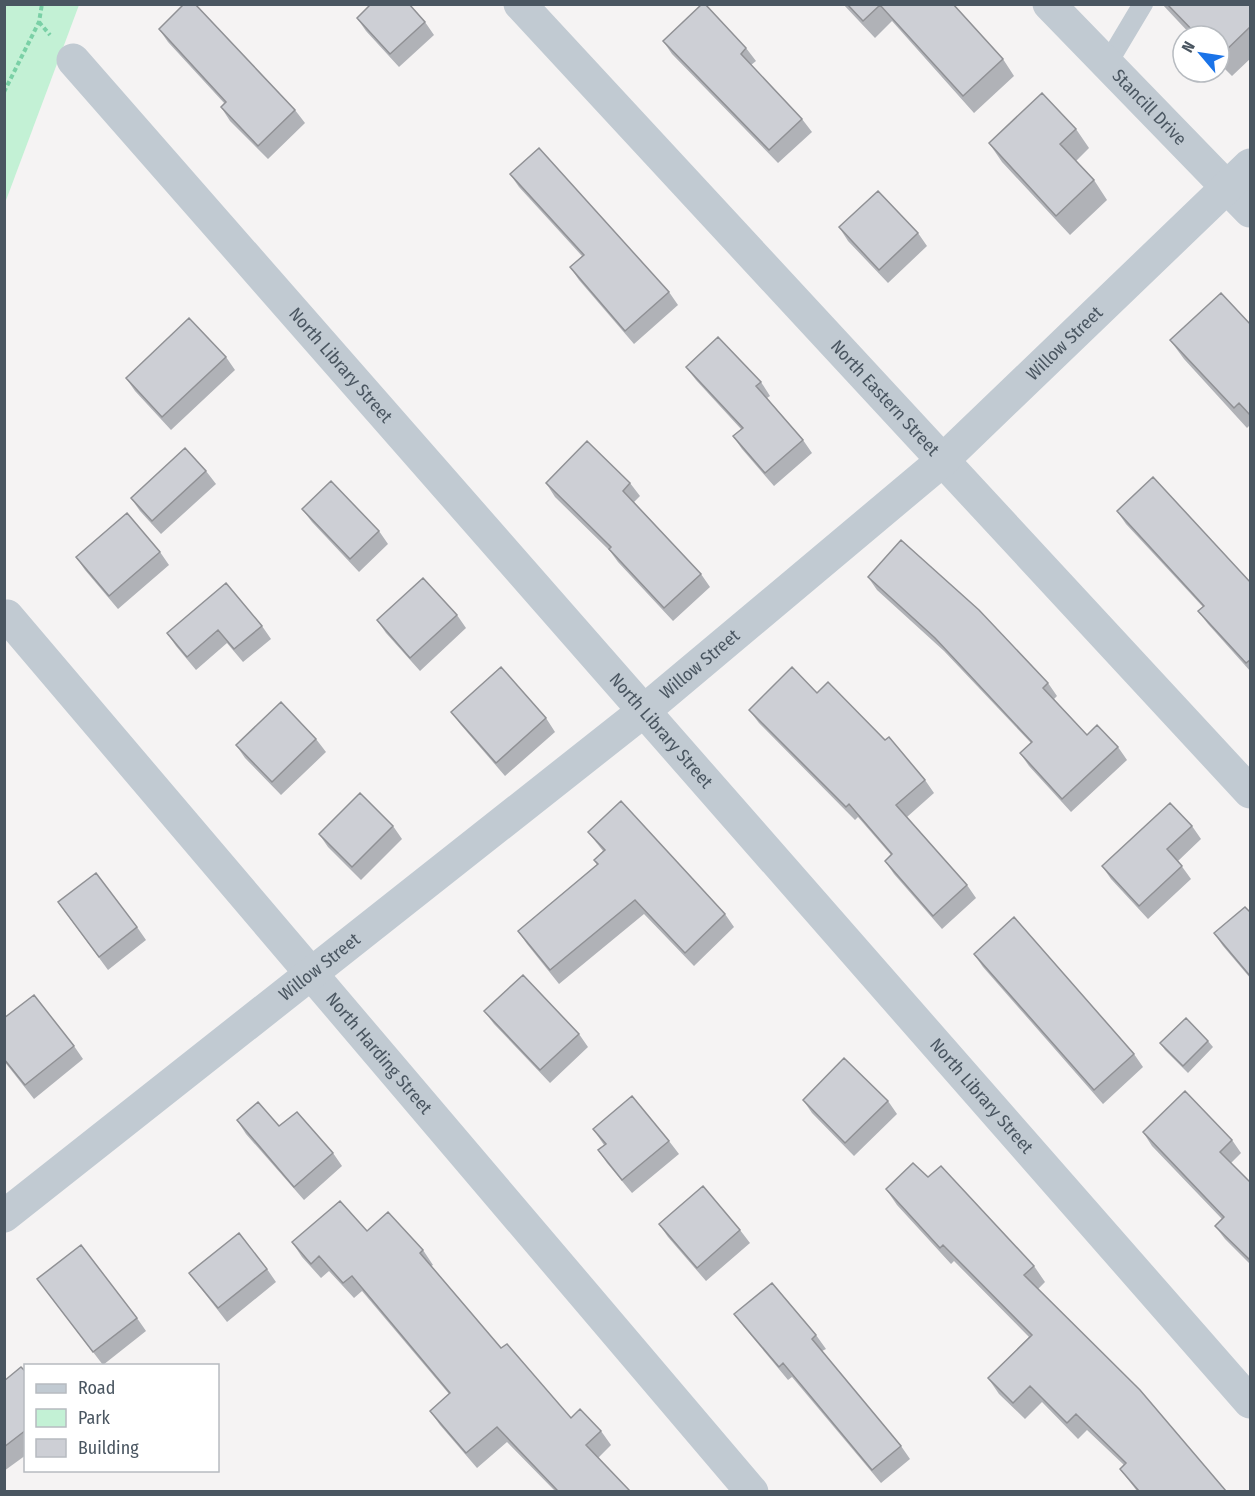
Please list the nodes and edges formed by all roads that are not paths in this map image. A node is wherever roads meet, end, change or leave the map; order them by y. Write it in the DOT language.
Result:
graph roads {
  1 [pos="520,4"];
  2 [pos="1049,4"];
  3 [pos="1143,4"];
  4 [pos="72,60"];
  5 [pos="1106,66"];
  6 [pos="1251,165"];
  7 [pos="1227,187"];
  8 [pos="1251,211"];
  9 [pos="942,461"];
  10 [pos="7,616"];
  11 [pos="645,710"];
  12 [pos="1251,792"];
  13 [pos="312,974"];
  14 [pos="4,1216"];
  15 [pos="1251,1402"];
  16 [pos="752,1491"];
  1 -- 9 [label="street, North Eastern Street"];
  2 -- 5 [label="street, Stancill Drive"];
  3 -- 5 [label="lane"];
  4 -- 11 [label="street, North Library Street"];
  5 -- 7 [label="street, Stancill Drive"];
  6 -- 7 [label="street, Willow Street"];
  7 -- 8 [label="street, Stancill Drive"];
  7 -- 9 [label="street, Willow Street"];
  9 -- 11 [label="street, Willow Street"];
  9 -- 12 [label="street, North Eastern Street"];
  10 -- 13 [label="street, North Harding Street"];
  11 -- 13 [label="street, Willow Street"];
  11 -- 15 [label="street, North Library Street"];
  13 -- 14 [label="street, Willow Street"];
  13 -- 16 [label="street, North Harding Street"];
}
